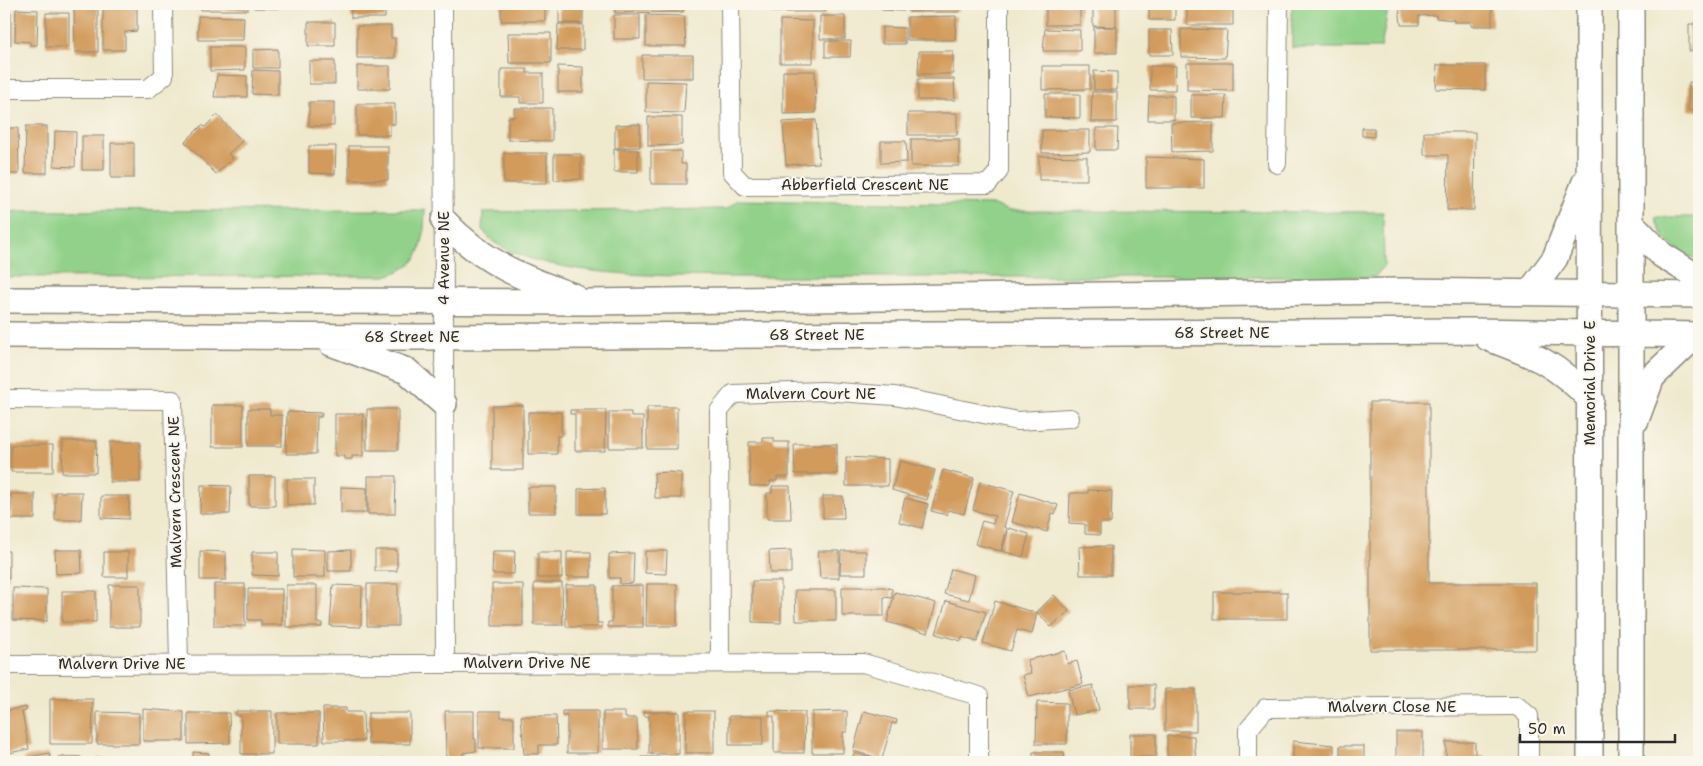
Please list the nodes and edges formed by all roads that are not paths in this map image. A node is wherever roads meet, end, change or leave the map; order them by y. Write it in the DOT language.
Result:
graph roads {
  1 [pos="163,4"];
  2 [pos="443,4"];
  3 [pos="730,4"];
  4 [pos="999,4"];
  5 [pos="1279,4"];
  6 [pos="1589,4"];
  7 [pos="1631,4"];
  8 [pos="4,89"];
  9 [pos="1277,164"];
  10 [pos="1589,171"];
  11 [pos="444,221"];
  12 [pos="1632,224"];
  13 [pos="1699,278"];
  14 [pos="1530,292"];
  15 [pos="1590,293"];
  16 [pos="1631,294"];
  17 [pos="1699,294"];
  18 [pos="4,300"];
  19 [pos="444,302"];
  20 [pos="590,302"];
  21 [pos="1471,331"];
  22 [pos="1590,333"];
  23 [pos="1630,334"];
  24 [pos="4,335"];
  25 [pos="1698,335"];
  26 [pos="314,337"];
  27 [pos="444,337"];
  28 [pos="4,399"];
  29 [pos="1591,400"];
  30 [pos="444,404"];
  31 [pos="1070,418"];
  32 [pos="1630,436"];
  33 [pos="720,662"];
  34 [pos="445,663"];
  35 [pos="179,664"];
  36 [pos="4,665"];
  37 [pos="979,762"];
  38 [pos="1248,762"];
  39 [pos="1530,762"];
  40 [pos="1590,762"];
  41 [pos="1631,762"];
  1 -- 8 [label="street"];
  2 -- 11 [label="street, 4 Avenue NE"];
  3 -- 4 [label="street, Abberfield Crescent NE"];
  5 -- 9 [label="street"];
  6 -- 10 [label="main road, Memorial Drive E"];
  7 -- 12 [label="main road"];
  10 -- 14 [label="main road"];
  10 -- 15 [label="main road, Memorial Drive E"];
  11 -- 19 [label="street, 4 Avenue NE"];
  11 -- 20 [label="main road"];
  12 -- 13 [label="main road"];
  12 -- 16 [label="main road"];
  14 -- 15 [label="main road"];
  14 -- 20 [label="main road"];
  15 -- 16 [label="main road"];
  15 -- 22 [label="main road, Memorial Drive E"];
  16 -- 17 [label="main road"];
  16 -- 23 [label="main road"];
  18 -- 19 [label="main road"];
  19 -- 20 [label="main road"];
  19 -- 27 [label="street, 4 Avenue NE"];
  21 -- 22 [label="main road, 68 Street NE"];
  21 -- 27 [label="main road, 68 Street NE"];
  21 -- 29 [label="main road"];
  22 -- 23 [label="main road, 68 Street NE"];
  22 -- 29 [label="main road, Memorial Drive E"];
  23 -- 25 [label="main road, 68 Street NE"];
  23 -- 32 [label="main road"];
  24 -- 26 [label="main road, 68 Street NE"];
  25 -- 32 [label="main road"];
  26 -- 27 [label="main road, 68 Street NE"];
  26 -- 30 [label="main road"];
  27 -- 30 [label="street, 4 Avenue NE"];
  28 -- 35 [label="street, Malvern Crescent NE"];
  29 -- 40 [label="main road, Memorial Drive E"];
  30 -- 34 [label="street, 4 Avenue NE"];
  31 -- 33 [label="street, Malvern Court NE"];
  32 -- 41 [label="main road"];
  33 -- 34 [label="street, Malvern Drive NE"];
  33 -- 37 [label="street, Malvern Drive NE"];
  34 -- 35 [label="street, Malvern Drive NE"];
  35 -- 36 [label="street, Malvern Drive NE"];
  38 -- 39 [label="street, Malvern Close NE"];
}
